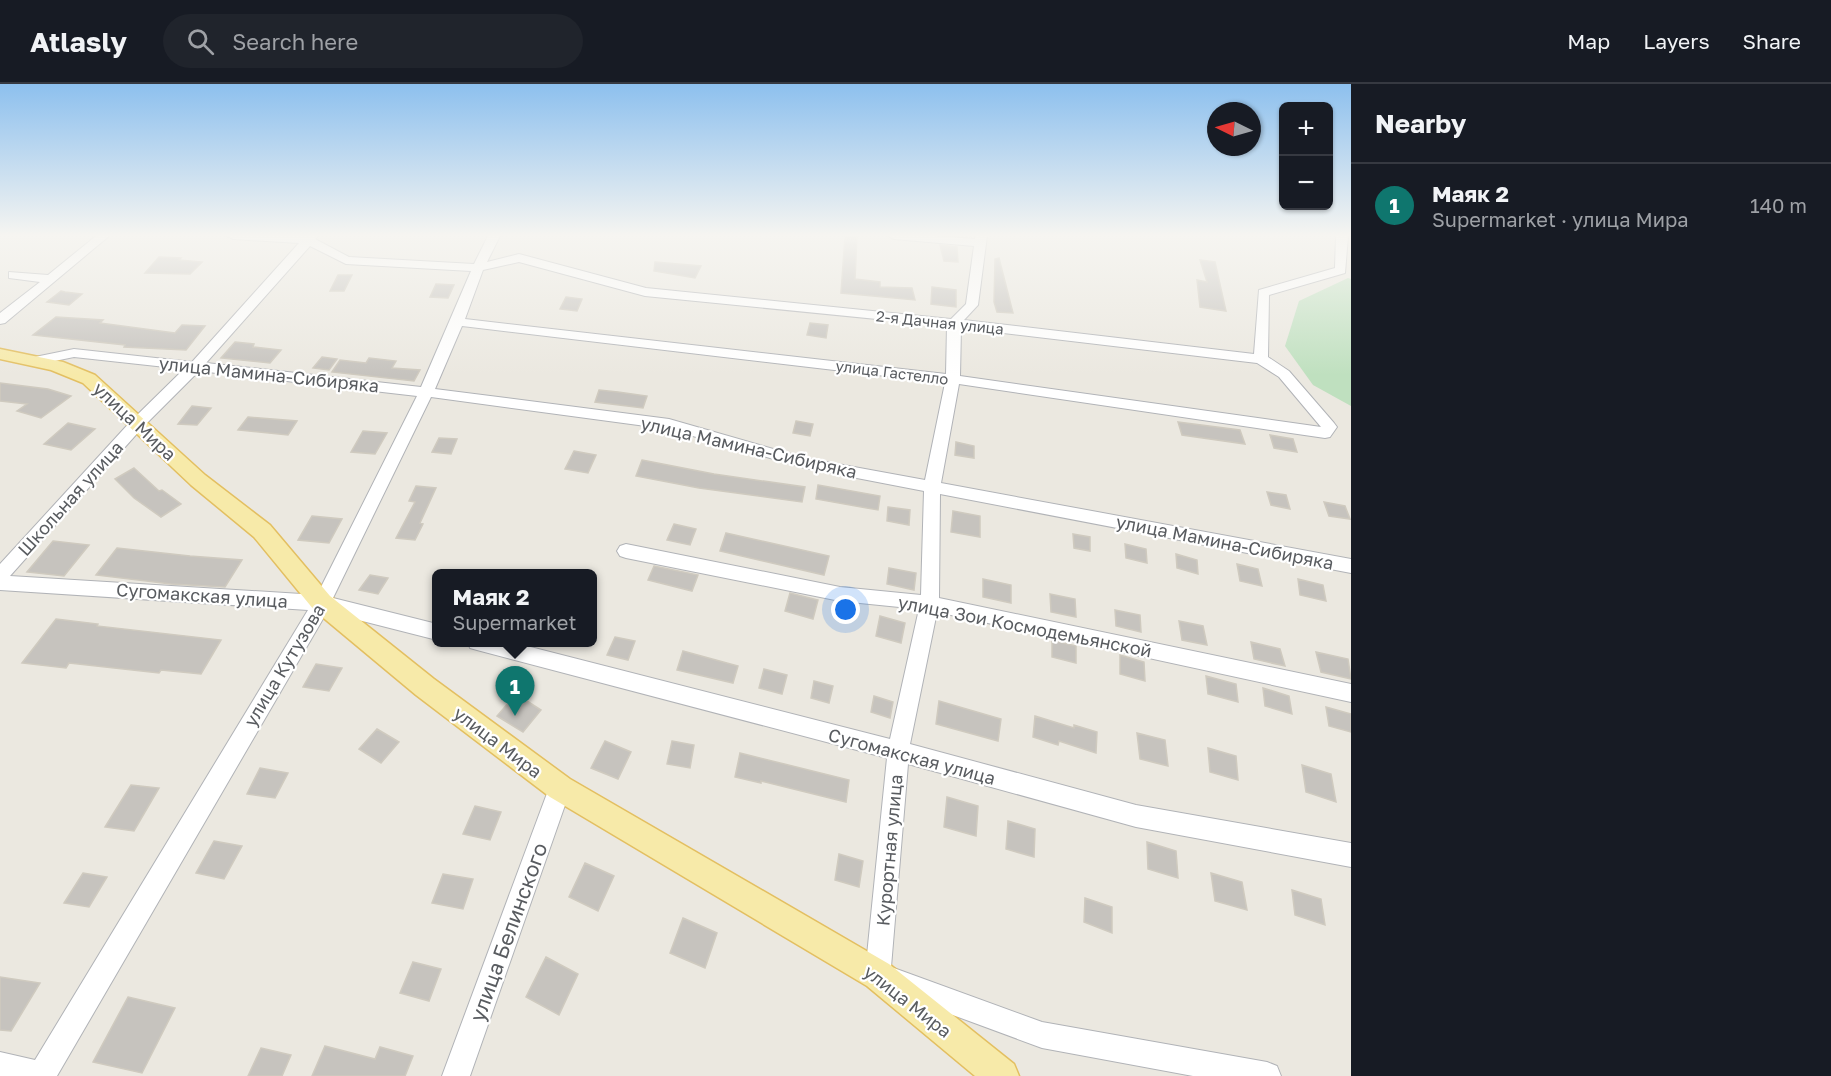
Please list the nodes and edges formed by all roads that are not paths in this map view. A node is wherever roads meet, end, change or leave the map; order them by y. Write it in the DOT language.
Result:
graph roads {
  1 [pos="46,282"];
  2 [pos="271,282"];
  3 [pos="472,282"];
  4 [pos="609,282"];
  5 [pos="975,282"];
  6 [pos="1299,282"];
  7 [pos="0,320"];
  8 [pos="457,322"];
  9 [pos="954,323"];
  10 [pos="0,354"];
  11 [pos="1261,359"];
  12 [pos="35,361"];
  13 [pos="196,366"];
  14 [pos="953,379"];
  15 [pos="426,392"];
  16 [pos="136,424"];
  17 [pos="932,487"];
  18 [pos="626,551"];
  19 [pos="1351,566"];
  20 [pos="0,576"];
  21 [pos="0,583"];
  22 [pos="322,603"];
  23 [pos="930,603"];
  24 [pos="432,631"];
  25 [pos="496,647"];
  26 [pos="1351,693"];
  27 [pos="898,751"];
  28 [pos="561,789"];
  29 [pos="1351,855"];
  30 [pos="878,975"];
  31 [pos="0,1066"];
  32 [pos="42,1076"];
  33 [pos="456,1076"];
  34 [pos="1002,1076"];
  35 [pos="1267,1076"];
  1 -- 7 [label="street"];
  2 -- 13 [label="street, Школьная улица"];
  3 -- 8 [label="street, улица Кутузова"];
  4 -- 9 [label="street, 2-я Дачная улица"];
  5 -- 9 [label="street"];
  6 -- 11 [label="street"];
  8 -- 14 [label="street, улица Гастелло"];
  8 -- 15 [label="street, улица Кутузова"];
  9 -- 11 [label="street, 2-я Дачная улица"];
  9 -- 14 [label="street, Курортная улица"];
  10 -- 12 [label="main road, улица Мамина-Сибиряка"];
  11 -- 14 [label="street, улица Гастелло"];
  12 -- 13 [label="street, улица Мамина-Сибиряка"];
  12 -- 16 [label="main road, улица Мира"];
  13 -- 15 [label="street, улица Мамина-Сибиряка"];
  13 -- 16 [label="street, Школьная улица"];
  14 -- 17 [label="street, Курортная улица"];
  15 -- 17 [label="street, улица Мамина-Сибиряка"];
  15 -- 22 [label="street, улица Кутузова"];
  16 -- 20 [label="street, Школьная улица"];
  16 -- 22 [label="main road, улица Мира"];
  17 -- 19 [label="street, улица Мамина-Сибиряка"];
  17 -- 23 [label="street, Курортная улица"];
  18 -- 23 [label="street, улица Зои Космодемьянской"];
  21 -- 22 [label="street, Сугомакская улица"];
  22 -- 24 [label="street, Сугомакская улица"];
  22 -- 28 [label="main road, улица Мира"];
  22 -- 32 [label="street, улица Кутузова"];
  23 -- 26 [label="street, улица Зои Космодемьянской"];
  23 -- 27 [label="street, Курортная улица"];
  25 -- 27 [label="street, Сугомакская улица"];
  27 -- 29 [label="street, Сугомакская улица"];
  27 -- 30 [label="street, Курортная улица"];
  28 -- 30 [label="main road, улица Мира"];
  28 -- 33 [label="street, улица Белинского"];
  30 -- 34 [label="main road, улица Мира"];
  30 -- 35 [label="street"];
  31 -- 32 [label="street"];
}
